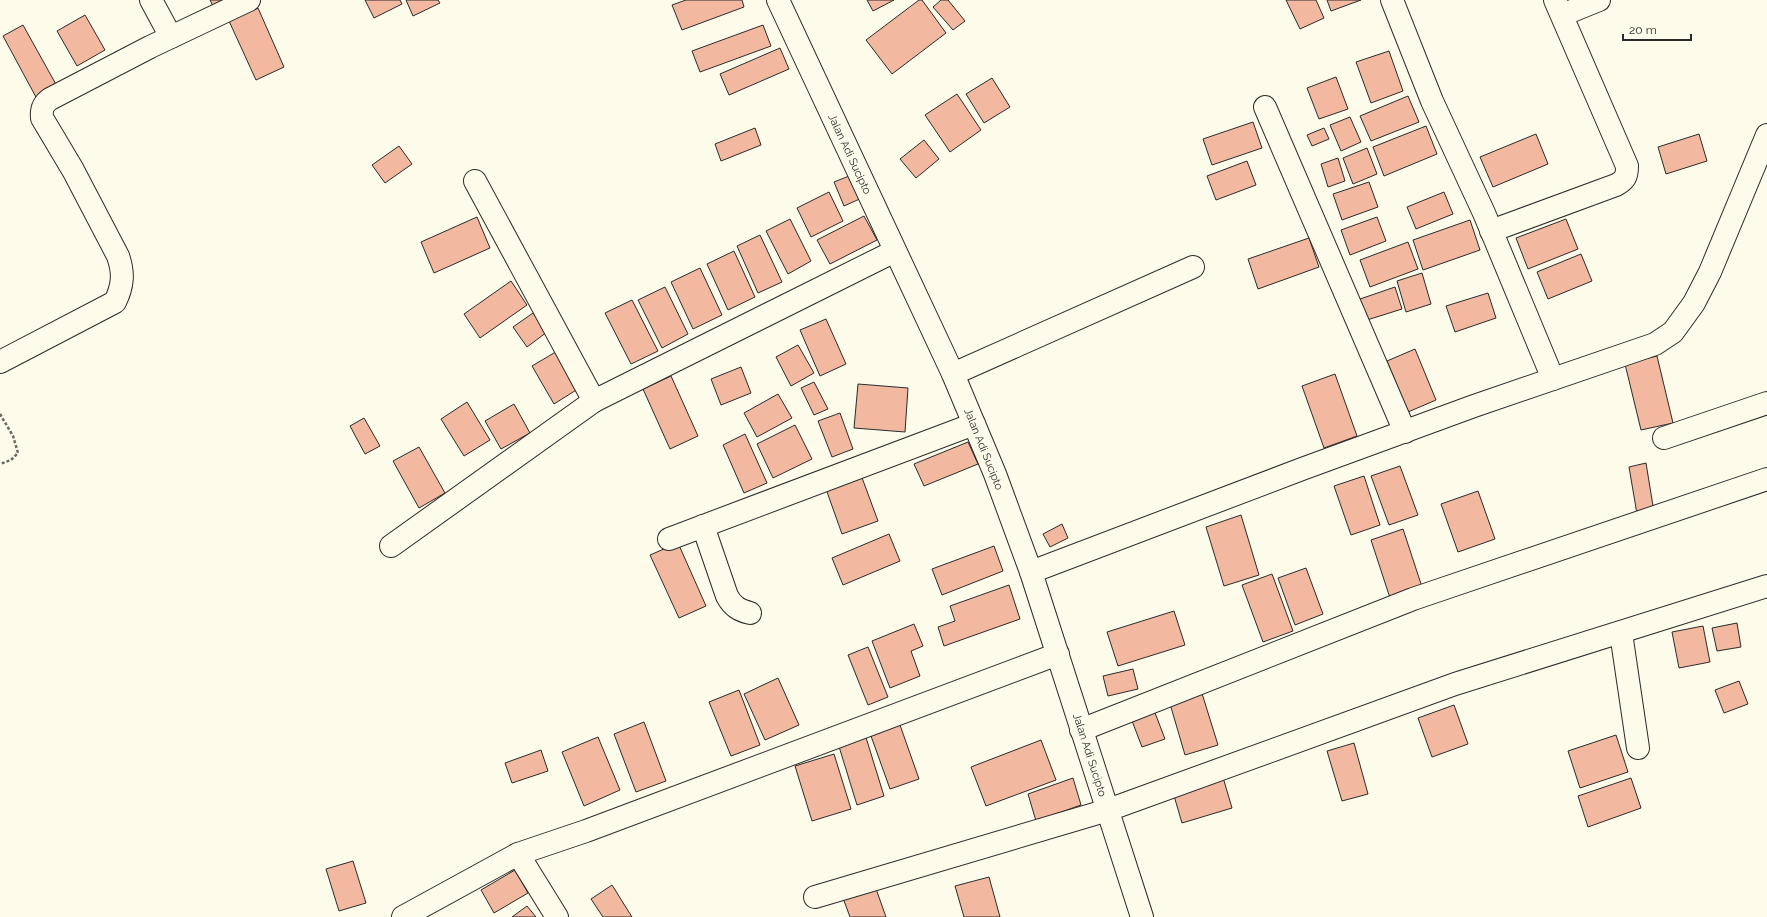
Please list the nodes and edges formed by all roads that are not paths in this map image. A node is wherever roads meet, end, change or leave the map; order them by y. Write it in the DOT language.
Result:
graph roads {
  1 [pos="151,0"];
  2 [pos="249,0"];
  3 [pos="778,0"];
  4 [pos="1392,0"];
  5 [pos="1599,0"];
  6 [pos="1559,8"];
  7 [pos="171,37"];
  8 [pos="1265,107"];
  9 [pos="1767,134"];
  10 [pos="476,181"];
  11 [pos="1492,231"];
  12 [pos="895,251"];
  13 [pos="1193,267"];
  14 [pos="0,362"];
  15 [pos="953,374"];
  16 [pos="1553,379"];
  17 [pos="594,401"];
  18 [pos="1767,403"];
  19 [pos="974,424"];
  20 [pos="1404,432"];
  21 [pos="1664,438"];
  22 [pos="1767,479"];
  23 [pos="703,526"];
  24 [pos="669,539"];
  25 [pos="391,546"];
  26 [pos="1031,572"];
  27 [pos="1767,586"];
  28 [pos="750,613"];
  29 [pos="1621,633"];
  30 [pos="1058,654"];
  31 [pos="1081,730"];
  32 [pos="1638,748"];
  33 [pos="1108,810"];
  34 [pos="518,854"];
  35 [pos="815,897"];
  36 [pos="403,917"];
  37 [pos="557,917"];
  38 [pos="1142,917"];
  1 -- 7 [label="street"];
  2 -- 7 [label="street"];
  3 -- 12 [label="street, Jalan Adi Sucipto"];
  4 -- 11 [label="street"];
  5 -- 6 [label="street"];
  6 -- 11 [label="street"];
  7 -- 14 [label="street"];
  8 -- 20 [label="street"];
  9 -- 16 [label="street"];
  10 -- 17 [label="street"];
  11 -- 16 [label="street"];
  12 -- 15 [label="street, Jalan Adi Sucipto"];
  12 -- 17 [label="street"];
  13 -- 15 [label="street"];
  15 -- 19 [label="street, Jalan Adi Sucipto"];
  16 -- 20 [label="street"];
  17 -- 25 [label="street"];
  18 -- 21 [label="street"];
  19 -- 23 [label="street"];
  19 -- 26 [label="street, Jalan Adi Sucipto"];
  20 -- 26 [label="street"];
  22 -- 31 [label="street"];
  23 -- 24 [label="street"];
  23 -- 28 [label="street"];
  26 -- 30 [label="street, Jalan Adi Sucipto"];
  27 -- 29 [label="street"];
  29 -- 32 [label="street"];
  29 -- 33 [label="street"];
  30 -- 31 [label="street, Jalan Adi Sucipto"];
  30 -- 34 [label="street"];
  31 -- 33 [label="street, Jalan Adi Sucipto"];
  33 -- 35 [label="street"];
  33 -- 38 [label="street, Jalan Adi Sucipto"];
  34 -- 36 [label="street"];
  34 -- 37 [label="street"];
}
